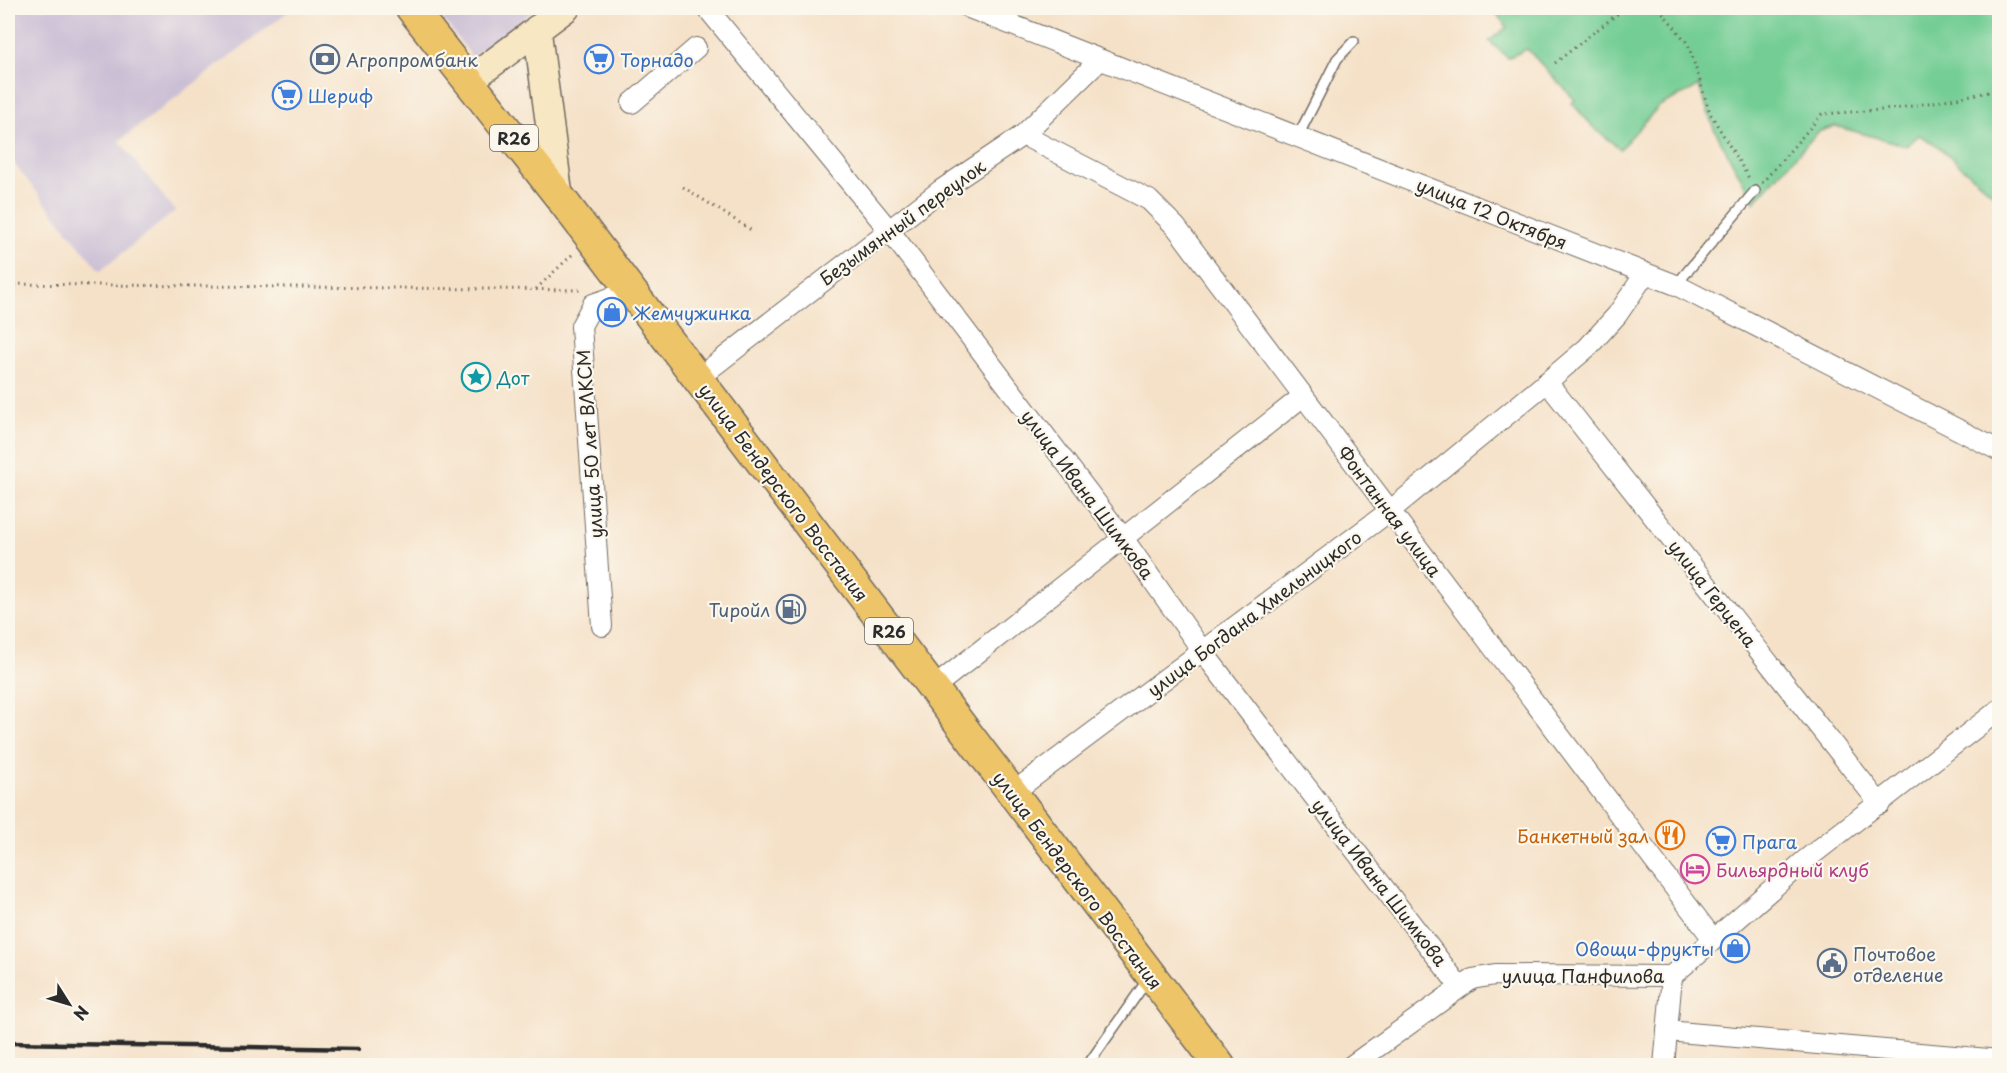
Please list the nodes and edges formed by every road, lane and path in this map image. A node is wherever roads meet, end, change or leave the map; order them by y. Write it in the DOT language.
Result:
graph roads {
  1 [pos="411,8"];
  2 [pos="566,8"];
  3 [pos="707,8"];
  4 [pos="969,8"];
  5 [pos="1622,8"];
  6 [pos="1659,8"];
  7 [pos="1001,13"];
  8 [pos="537,29"];
  9 [pos="1354,40"];
  10 [pos="696,48"];
  11 [pos="1100,60"];
  12 [pos="1555,63"];
  13 [pos="470,80"];
  14 [pos="2000,90"];
  15 [pos="632,103"];
  16 [pos="1023,135"];
  17 [pos="1298,136"];
  18 [pos="682,187"];
  19 [pos="1755,191"];
  20 [pos="559,196"];
  21 [pos="751,230"];
  22 [pos="889,231"];
  23 [pos="590,237"];
  24 [pos="1644,274"];
  25 [pos="8,284"];
  26 [pos="1676,285"];
  27 [pos="536,289"];
  28 [pos="596,290"];
  29 [pos="631,291"];
  30 [pos="698,378"];
  31 [pos="1547,382"];
  32 [pos="1302,398"];
  33 [pos="2000,451"];
  34 [pos="1390,510"];
  35 [pos="1123,538"];
  36 [pos="602,626"];
  37 [pos="1203,652"];
  38 [pos="933,688"];
  39 [pos="2000,709"];
  40 [pos="1012,793"];
  41 [pos="1880,804"];
  42 [pos="1713,939"];
  43 [pos="1151,975"];
  44 [pos="1672,976"];
  45 [pos="1460,987"];
  46 [pos="1667,1031"];
  47 [pos="1996,1060"];
  48 [pos="1087,1065"];
  49 [pos="1220,1065"];
  50 [pos="1351,1065"];
  51 [pos="1664,1065"];
  1 -- 13 [label="main road, улица Бендерского Восстания / R26"];
  2 -- 8 [label="street"];
  3 -- 22 [label="street, улица Ивана Шимкова"];
  4 -- 7 [label="street, улица 12 Октября"];
  5 -- 12 [label="path"];
  6 -- 19 [label="path"];
  7 -- 11 [label="street, улица 12 Октября"];
  8 -- 13 [label="street"];
  8 -- 20 [label="street"];
  9 -- 17 [label="lane"];
  10 -- 15 [label="street"];
  11 -- 16 [label="street, Безымянный переулок"];
  11 -- 17 [label="street, улица 12 Октября"];
  13 -- 20 [label="main road, улица Бендерского Восстания / R26"];
  14 -- 19 [label="path"];
  16 -- 22 [label="street, Безымянный переулок"];
  16 -- 32 [label="street, Фонтанная улица"];
  17 -- 24 [label="street, улица 12 Октября"];
  18 -- 21 [label="path"];
  19 -- 26 [label="lane"];
  20 -- 23 [label="main road, улица Бендерского Восстания / R26"];
  22 -- 30 [label="street, Безымянный переулок"];
  22 -- 35 [label="street, улица Ивана Шимкова"];
  23 -- 27 [label="path"];
  23 -- 29 [label="main road, улица Бендерского Восстания / R26"];
  24 -- 26 [label="street, улица 12 Октября"];
  24 -- 31 [label="street, улица Богдана Хмельницкого"];
  25 -- 27 [label="path"];
  26 -- 33 [label="street, улица 12 Октября"];
  27 -- 28 [label="path"];
  29 -- 30 [label="main road, улица Бендерского Восстания / R26"];
  29 -- 36 [label="street, улица 50 лет ВЛКСМ"];
  30 -- 38 [label="main road, улица Бендерского Восстания / R26"];
  31 -- 34 [label="street, улица Богдана Хмельницкого"];
  31 -- 41 [label="street, улица Герцена"];
  32 -- 34 [label="street, Фонтанная улица"];
  32 -- 35 [label="street"];
  34 -- 37 [label="street, улица Богдана Хмельницкого"];
  34 -- 42 [label="street, Фонтанная улица"];
  35 -- 37 [label="street, улица Ивана Шимкова"];
  35 -- 38 [label="street"];
  37 -- 40 [label="street, улица Богдана Хмельницкого"];
  37 -- 45 [label="street, улица Ивана Шимкова"];
  38 -- 40 [label="main road, улица Бендерского Восстания / R26"];
  39 -- 41 [label="street, улица Панфилова"];
  40 -- 43 [label="main road, улица Бендерского Восстания / R26"];
  41 -- 42 [label="street, улица Панфилова"];
  42 -- 44 [label="street, улица Панфилова"];
  43 -- 48 [label="lane"];
  43 -- 49 [label="main road, улица Бендерского Восстания / R26"];
  44 -- 45 [label="street, улица Панфилова"];
  44 -- 46 [label="street"];
  45 -- 50 [label="street, улица Панфилова"];
  46 -- 47 [label="street"];
  46 -- 51 [label="street"];
}
